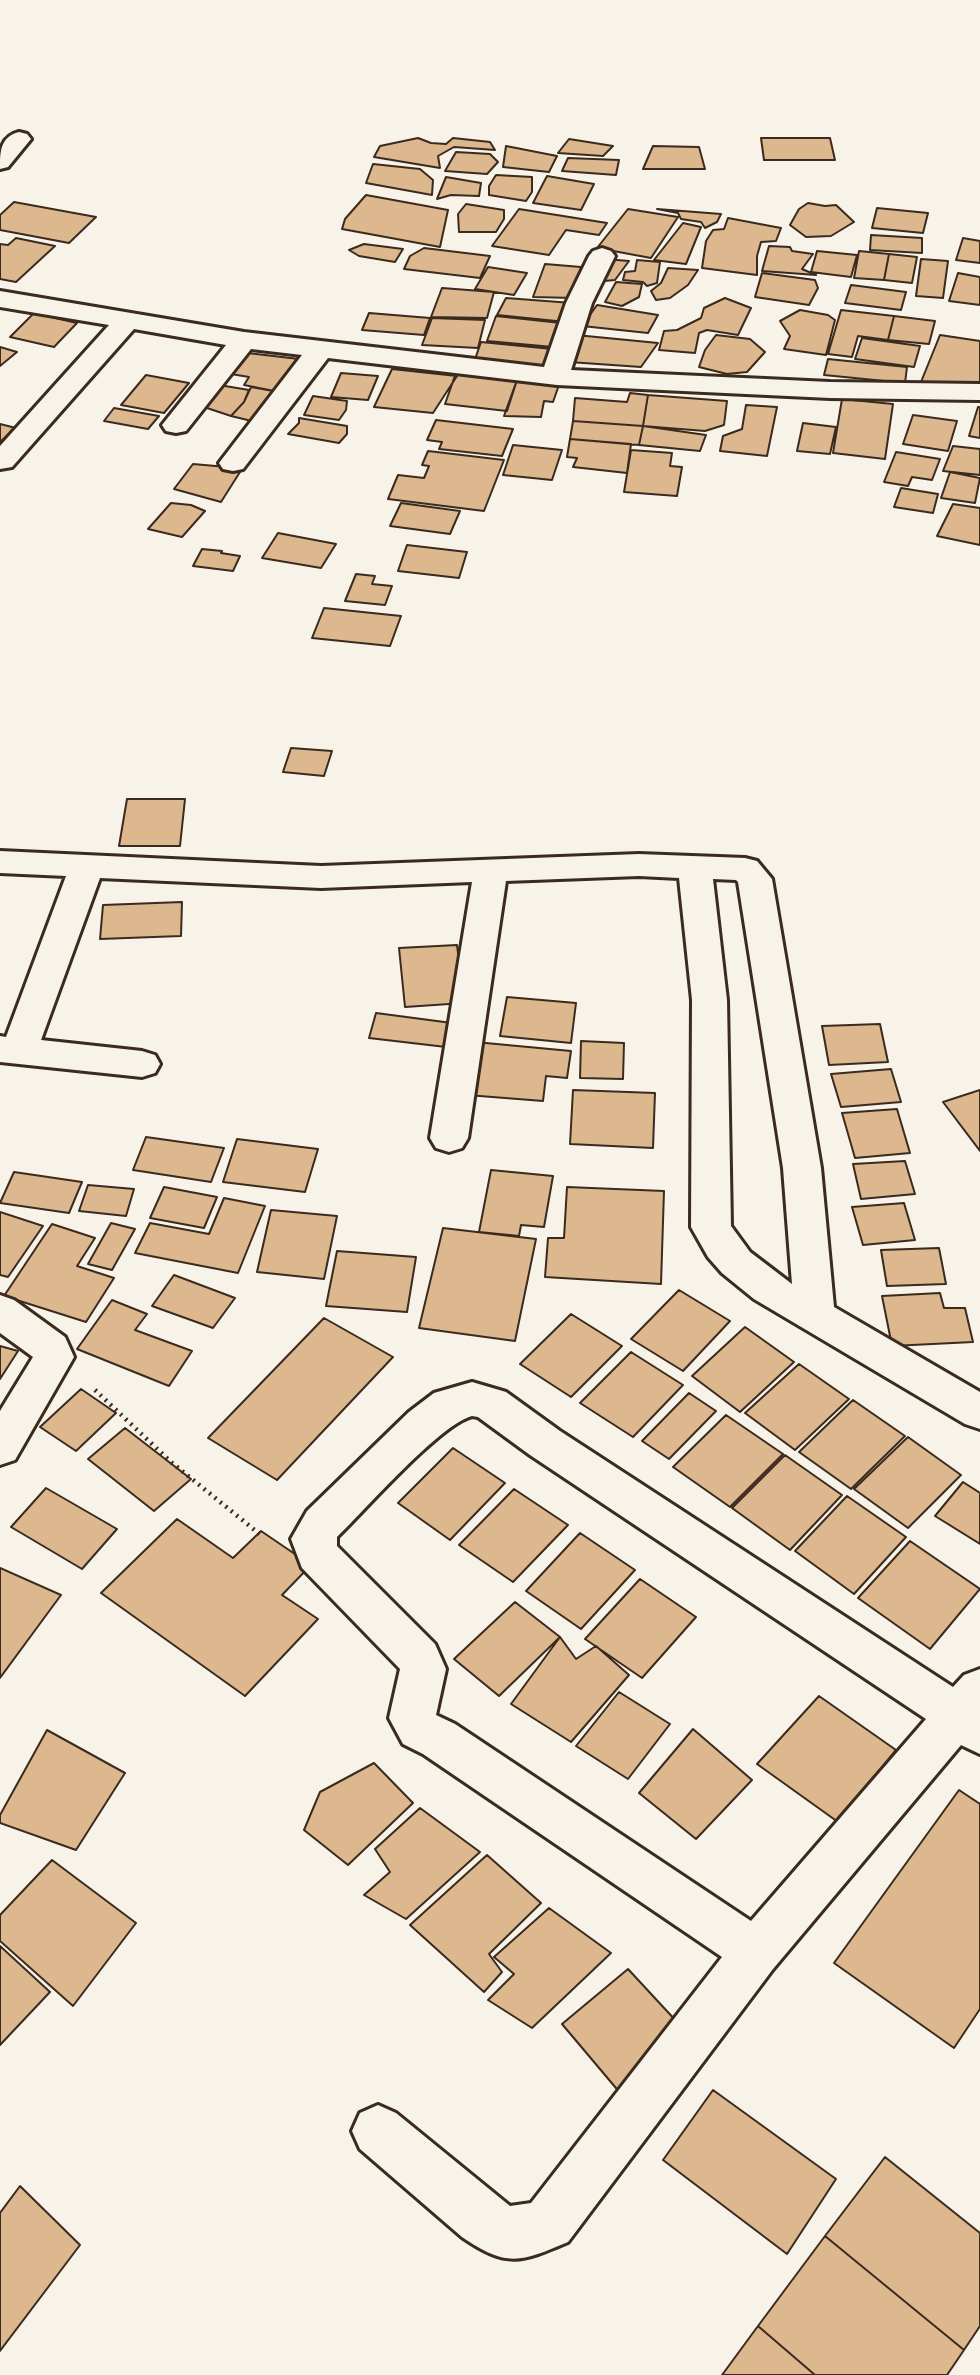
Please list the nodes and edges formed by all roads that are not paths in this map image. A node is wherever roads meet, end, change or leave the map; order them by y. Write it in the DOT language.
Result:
graph roads {
  1 [pos="19,139"];
  2 [pos="0,162"];
  3 [pos="603,256"];
  4 [pos="0,299"];
  5 [pos="126,322"];
  6 [pos="244,340"];
  7 [pos="320,350"];
  8 [pos="557,377"];
  9 [pos="980,392"];
  10 [pos="176,425"];
  11 [pos="2,461"];
  12 [pos="233,463"];
  13 [pos="0,862"];
  14 [pos="88,866"];
  15 [pos="694,867"];
  16 [pos="491,870"];
  17 [pos="9,1049"];
  18 [pos="142,1064"];
  19 [pos="449,1138"];
  20 [pos="0,1311"];
  21 [pos="815,1314"];
  22 [pos="980,1412"];
  23 [pos="0,1448"];
  24 [pos="973,1712"];
  25 [pos="756,1952"];
  26 [pos="378,2131"];
  1 -- 2 [label="street"];
  3 -- 8 [label="street"];
  4 -- 5 [label="street"];
  5 -- 6 [label="street"];
  5 -- 11 [label="street"];
  6 -- 7 [label="street"];
  6 -- 10 [label="street"];
  7 -- 8 [label="street"];
  7 -- 12 [label="street"];
  8 -- 9 [label="street"];
  13 -- 14 [label="street"];
  14 -- 16 [label="street"];
  14 -- 17 [label="street"];
  15 -- 16 [label="street"];
  15 -- 21 [label="street"];
  15 -- 21 [label="street"];
  16 -- 19 [label="street"];
  17 -- 18 [label="street"];
  20 -- 23 [label="street"];
  21 -- 22 [label="street"];
  24 -- 25 [label="street"];
  24 -- 25 [label="street"];
  25 -- 26 [label="street"];
}
